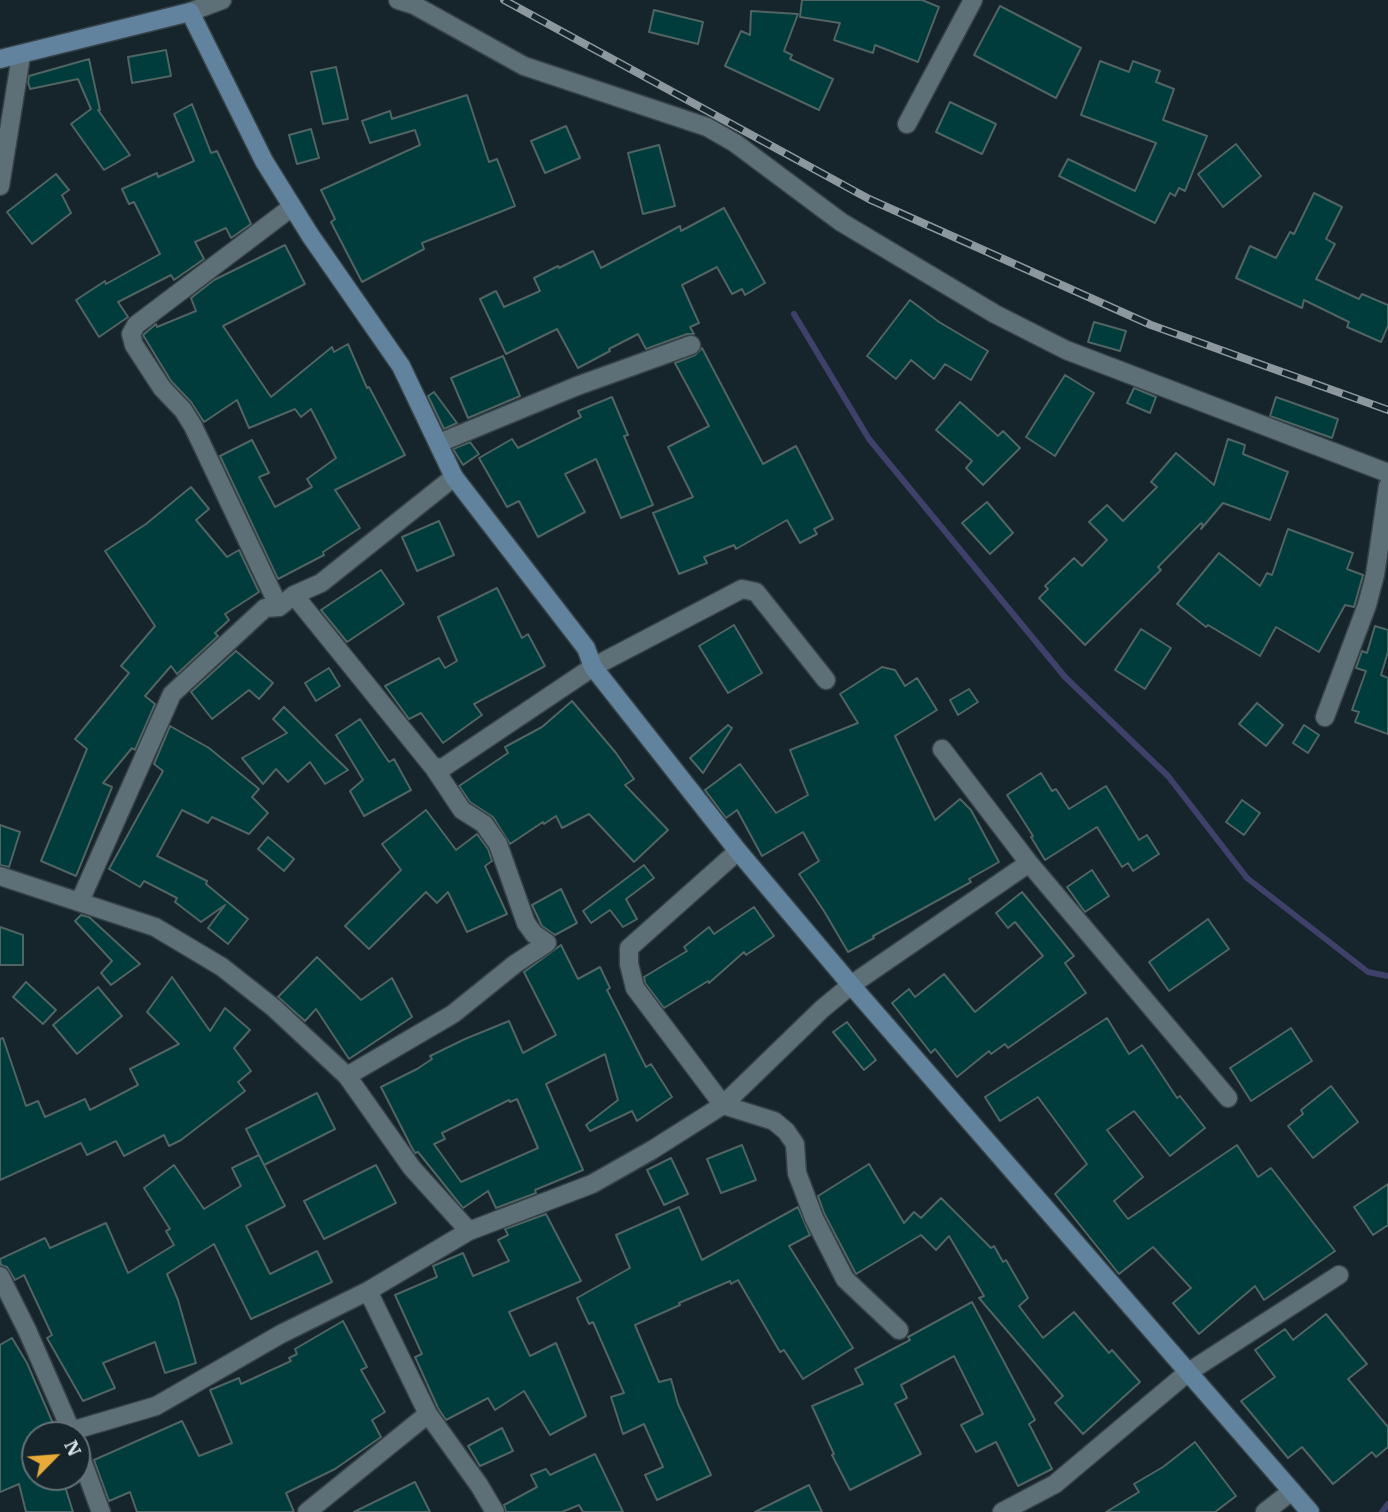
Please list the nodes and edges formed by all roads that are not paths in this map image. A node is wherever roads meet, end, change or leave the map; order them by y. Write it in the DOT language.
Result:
graph roads {
  1 [pos="222,0"];
  2 [pos="398,0"];
  3 [pos="973,0"];
  4 [pos="190,12"];
  5 [pos="20,56"];
  6 [pos="0,59"];
  7 [pos="907,124"];
  8 [pos="0,186"];
  9 [pos="292,207"];
  10 [pos="691,345"];
  11 [pos="439,443"];
  12 [pos="1388,473"];
  13 [pos="454,477"];
  14 [pos="1388,486"];
  15 [pos="294,595"];
  16 [pos="279,607"];
  17 [pos="593,667"];
  18 [pos="826,680"];
  19 [pos="1325,717"];
  20 [pos="942,749"];
  21 [pos="434,768"];
  22 [pos="738,851"];
  23 [pos="1029,863"];
  24 [pos="0,876"];
  25 [pos="80,901"];
  26 [pos="851,985"];
  27 [pos="347,1076"];
  28 [pos="1228,1098"];
  29 [pos="723,1105"];
  30 [pos="469,1231"];
  31 [pos="1339,1275"];
  32 [pos="0,1276"];
  33 [pos="368,1291"];
  34 [pos="899,1330"];
  35 [pos="1187,1373"];
  36 [pos="428,1415"];
  37 [pos="67,1421"];
  38 [pos="91,1431"];
  39 [pos="91,1485"];
  40 [pos="1292,1491"];
  41 [pos="101,1512"];
  42 [pos="307,1512"];
  43 [pos="495,1512"];
  44 [pos="1002,1512"];
  45 [pos="1265,1512"];
  46 [pos="1310,1512"];
  1 -- 4 [label="street"];
  2 -- 12 [label="street"];
  3 -- 7 [label="street"];
  4 -- 5 [label="street"];
  4 -- 9 [label="street"];
  5 -- 6 [label="street"];
  5 -- 8 [label="street"];
  9 -- 11 [label="street"];
  9 -- 16 [label="street"];
  10 -- 11 [label="street"];
  11 -- 13 [label="street"];
  13 -- 15 [label="street"];
  13 -- 17 [label="street"];
  14 -- 19 [label="street"];
  15 -- 16 [label="street"];
  15 -- 21 [label="street"];
  16 -- 25 [label="street"];
  17 -- 18 [label="street"];
  17 -- 21 [label="street"];
  17 -- 22 [label="street"];
  20 -- 23 [label="street"];
  21 -- 27 [label="street"];
  22 -- 26 [label="street"];
  22 -- 29 [label="street"];
  23 -- 26 [label="street"];
  23 -- 28 [label="street"];
  24 -- 25 [label="street"];
  25 -- 27 [label="street"];
  26 -- 29 [label="street"];
  26 -- 35 [label="street"];
  27 -- 30 [label="street"];
  29 -- 30 [label="street"];
  29 -- 34 [label="street"];
  30 -- 33 [label="street"];
  31 -- 35 [label="street"];
  32 -- 37 [label="street"];
  33 -- 36 [label="street"];
  33 -- 38 [label="street"];
  35 -- 40 [label="street"];
  35 -- 44 [label="street"];
  36 -- 42 [label="street"];
  36 -- 43 [label="street"];
  39 -- 41 [label="street"];
  40 -- 45 [label="street"];
  40 -- 46 [label="street"];
}
